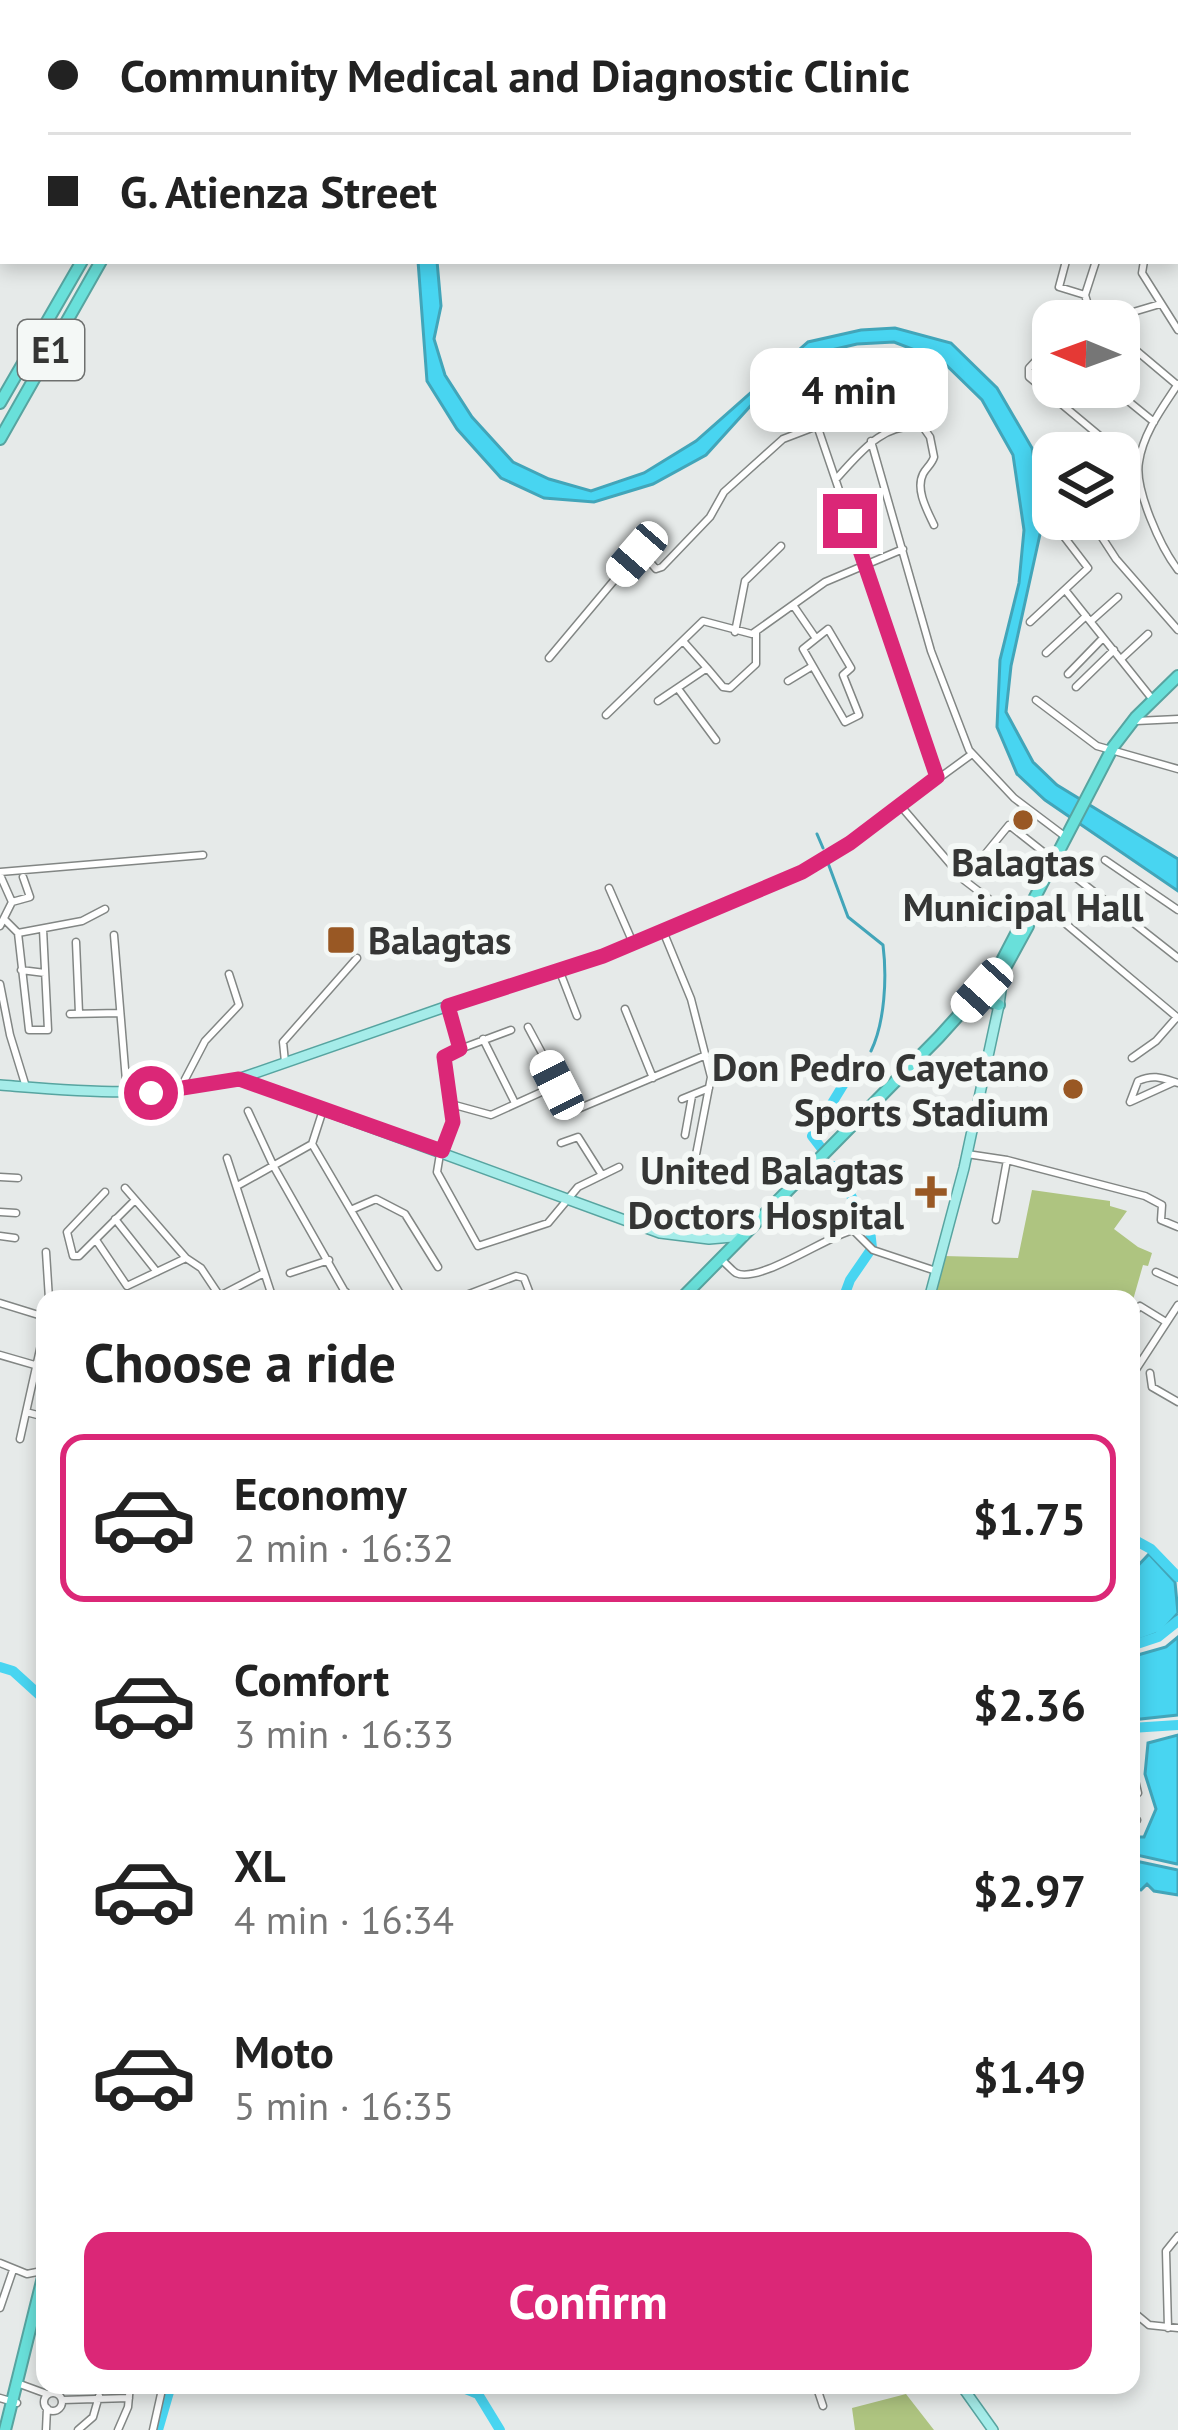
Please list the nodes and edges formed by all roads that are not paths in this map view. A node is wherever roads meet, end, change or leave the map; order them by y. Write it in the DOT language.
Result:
graph roads {
  1 [pos="80,264"];
  2 [pos="99,264"];
  3 [pos="1065,264"];
  4 [pos="1095,264"];
  5 [pos="1144,264"];
  6 [pos="1085,295"];
  7 [pos="1087,300"];
  8 [pos="1160,304"];
  9 [pos="1140,310"];
  10 [pos="1178,331"];
  11 [pos="1140,353"];
  12 [pos="1178,384"];
  13 [pos="809,402"];
  14 [pos="0,403"];
  15 [pos="1067,408"];
  16 [pos="1137,408"];
  17 [pos="1154,422"];
  18 [pos="817,426"];
  19 [pos="1095,432"];
  20 [pos="0,439"];
  21 [pos="872,442"];
  22 [pos="1140,459"];
  23 [pos="1140,477"];
  24 [pos="836,479"];
  25 [pos="934,525"];
  26 [pos="1067,540"];
  27 [pos="1103,540"];
  28 [pos="782,546"];
  29 [pos="903,549"];
  30 [pos="864,563"];
  31 [pos="1178,570"];
  32 [pos="1066,591"];
  33 [pos="1118,597"];
  34 [pos="793,605"];
  35 [pos="1088,618"];
  36 [pos="1030,622"];
  37 [pos="1178,630"];
  38 [pos="734,632"];
  39 [pos="756,633"];
  40 [pos="1148,634"];
  41 [pos="815,637"];
  42 [pos="1104,638"];
  43 [pos="682,640"];
  44 [pos="1114,650"];
  45 [pos="1046,653"];
  46 [pos="548,658"];
  47 [pos="1121,659"];
  48 [pos="813,667"];
  49 [pos="706,668"];
  50 [pos="1068,674"];
  51 [pos="1178,676"];
  52 [pos="788,681"];
  53 [pos="1076,687"];
  54 [pos="678,689"];
  55 [pos="1036,700"];
  56 [pos="1153,700"];
  57 [pos="658,701"];
  58 [pos="606,715"];
  59 [pos="1178,719"];
  60 [pos="1133,720"];
  61 [pos="716,740"];
  62 [pos="1110,752"];
  63 [pos="972,754"];
  64 [pos="1178,769"];
  65 [pos="937,777"];
  66 [pos="899,805"];
  67 [pos="1068,835"];
  68 [pos="203,855"];
  69 [pos="1106,860"];
  70 [pos="1055,861"];
  71 [pos="0,873"];
  72 [pos="23,877"];
  73 [pos="964,880"];
  74 [pos="609,888"];
  75 [pos="12,902"];
  76 [pos="105,909"];
  77 [pos="1178,910"];
  78 [pos="1028,917"];
  79 [pos="2,922"];
  80 [pos="43,928"];
  81 [pos="663,931"];
  82 [pos="18,933"];
  83 [pos="114,935"];
  84 [pos="76,942"];
  85 [pos="633,943"];
  86 [pos="357,958"];
  87 [pos="1178,958"];
  88 [pos="21,970"];
  89 [pos="560,972"];
  90 [pos="46,973"];
  91 [pos="229,974"];
  92 [pos="997,978"];
  93 [pos="0,984"];
  94 [pos="984,999"];
  95 [pos="1000,1004"];
  96 [pos="448,1006"];
  97 [pos="625,1009"];
  98 [pos="80,1013"];
  99 [pos="119,1013"];
  100 [pos="70,1014"];
  101 [pos="577,1016"];
  102 [pos="1178,1017"];
  103 [pos="528,1027"];
  104 [pos="511,1030"];
  105 [pos="483,1039"];
  106 [pos="460,1049"];
  107 [pos="706,1055"];
  108 [pos="1132,1058"];
  109 [pos="285,1062"];
  110 [pos="653,1078"];
  111 [pos="239,1079"];
  112 [pos="1176,1082"];
  113 [pos="0,1085"];
  114 [pos="557,1085"];
  115 [pos="26,1087"];
  116 [pos="709,1088"];
  117 [pos="179,1091"];
  118 [pos="127,1094"];
  119 [pos="692,1096"];
  120 [pos="682,1099"];
  121 [pos="515,1103"];
  122 [pos="451,1104"];
  123 [pos="322,1110"];
  124 [pos="248,1111"];
  125 [pos="685,1135"];
  126 [pos="561,1143"];
  127 [pos="312,1144"];
  128 [pos="442,1151"];
  129 [pos="828,1153"];
  130 [pos="966,1154"];
  131 [pos="227,1158"];
  132 [pos="1007,1160"];
  133 [pos="694,1165"];
  134 [pos="274,1167"];
  135 [pos="619,1167"];
  136 [pos="602,1175"];
  137 [pos="0,1177"];
  138 [pos="18,1178"];
  139 [pos="236,1187"];
  140 [pos="125,1188"];
  141 [pos="105,1192"];
  142 [pos="566,1198"];
  143 [pos="135,1200"];
  144 [pos="353,1209"];
  145 [pos="0,1212"];
  146 [pos="16,1213"];
  147 [pos="115,1219"];
  148 [pos="996,1220"];
  149 [pos="1178,1227"];
  150 [pos="0,1236"];
  151 [pos="744,1236"];
  152 [pos="15,1238"];
  153 [pos="96,1240"];
  154 [pos="46,1252"];
  155 [pos="186,1258"];
  156 [pos="329,1260"];
  157 [pos="722,1260"];
  158 [pos="438,1268"];
  159 [pos="936,1271"];
  160 [pos="157,1272"];
  161 [pos="1156,1272"];
  162 [pos="264,1273"];
  163 [pos="290,1273"];
  164 [pos="1178,1282"];
  165 [pos="48,1290"];
  166 [pos="217,1290"];
  167 [pos="232,1290"];
  168 [pos="271,1290"];
  169 [pos="344,1290"];
  170 [pos="399,1290"];
  171 [pos="479,1290"];
  172 [pos="529,1290"];
  173 [pos="694,1290"];
  174 [pos="931,1290"];
  175 [pos="0,1303"];
  176 [pos="1178,1305"];
  177 [pos="1140,1306"];
  178 [pos="36,1314"];
  179 [pos="1166,1322"];
  180 [pos="0,1355"];
  181 [pos="1140,1361"];
  182 [pos="36,1365"];
  183 [pos="1140,1366"];
  184 [pos="36,1381"];
  185 [pos="1178,1402"];
  186 [pos="26,1412"];
  187 [pos="36,1415"];
  188 [pos="20,1439"];
  189 [pos="1178,2236"];
  190 [pos="0,2263"];
  191 [pos="14,2270"];
  192 [pos="36,2272"];
  193 [pos="0,2308"];
  194 [pos="1140,2318"];
  195 [pos="36,2328"];
  196 [pos="1168,2328"];
  197 [pos="1178,2328"];
  198 [pos="20,2383"];
  199 [pos="36,2390"];
  200 [pos="44,2394"];
  201 [pos="129,2394"];
  202 [pos="161,2394"];
  203 [pos="819,2394"];
  204 [pos="973,2394"];
  205 [pos="48,2396"];
  206 [pos="99,2396"];
  207 [pos="129,2398"];
  208 [pos="62,2400"];
  209 [pos="10,2401"];
  210 [pos="823,2406"];
  211 [pos="46,2408"];
  212 [pos="7,2430"];
  213 [pos="46,2430"];
  214 [pos="78,2430"];
  215 [pos="118,2430"];
  216 [pos="153,2430"];
  217 [pos="994,2430"];
  1 -- 14 [label="highway, E1"];
  2 -- 20 [label="highway, E1"];
  3 -- 6 [label="street"];
  4 -- 6 [label="street"];
  5 -- 8 [label="street"];
  6 -- 7 [label="street"];
  8 -- 9 [label="street"];
  8 -- 10 [label="street"];
  11 -- 12 [label="street"];
  12 -- 17 [label="street"];
  13 -- 18 [label="street"];
  15 -- 19 [label="street"];
  16 -- 17 [label="street"];
  17 -- 22 [label="street"];
  18 -- 24 [label="street"];
  18 -- 46 [label="street"];
  21 -- 24 [label="street"];
  21 -- 25 [label="street"];
  21 -- 29 [label="street"];
  23 -- 31 [label="street"];
  24 -- 30 [label="street"];
  26 -- 32 [label="street"];
  27 -- 37 [label="street"];
  28 -- 38 [label="street"];
  29 -- 30 [label="street"];
  29 -- 63 [label="street"];
  30 -- 34 [label="street"];
  30 -- 65 [label="street"];
  32 -- 35 [label="street"];
  32 -- 36 [label="street"];
  33 -- 35 [label="street"];
  34 -- 39 [label="street"];
  34 -- 41 [label="street"];
  35 -- 42 [label="street"];
  35 -- 45 [label="street"];
  38 -- 39 [label="street"];
  38 -- 43 [label="street"];
  39 -- 49 [label="street"];
  40 -- 47 [label="street"];
  41 -- 48 [label="street"];
  41 -- 48 [label="street"];
  42 -- 44 [label="street"];
  42 -- 50 [label="street"];
  43 -- 49 [label="street"];
  43 -- 58 [label="street"];
  44 -- 47 [label="street"];
  44 -- 53 [label="street"];
  47 -- 56 [label="street"];
  48 -- 52 [label="street"];
  49 -- 54 [label="street"];
  51 -- 56 [label="highway"];
  54 -- 57 [label="street"];
  54 -- 61 [label="street"];
  55 -- 62 [label="street"];
  56 -- 60 [label="highway"];
  59 -- 60 [label="street"];
  60 -- 62 [label="highway"];
  62 -- 64 [label="street"];
  62 -- 67 [label="highway"];
  63 -- 65 [label="street"];
  63 -- 67 [label="street"];
  65 -- 66 [label="street"];
  66 -- 73 [label="street"];
  66 -- 81 [label="street"];
  67 -- 70 [label="highway"];
  68 -- 71 [label="street"];
  69 -- 77 [label="street"];
  70 -- 73 [label="street"];
  70 -- 78 [label="highway"];
  70 -- 87 [label="street"];
  71 -- 75 [label="street"];
  72 -- 75 [label="street"];
  73 -- 78 [label="street"];
  74 -- 85 [label="street"];
  75 -- 79 [label="street"];
  76 -- 80 [label="street"];
  78 -- 92 [label="highway"];
  78 -- 102 [label="street"];
  79 -- 82 [label="street"];
  80 -- 82 [label="street"];
  80 -- 90 [label="street"];
  81 -- 85 [label="street"];
  81 -- 107 [label="street"];
  82 -- 88 [label="street"];
  83 -- 99 [label="street"];
  84 -- 98 [label="street"];
  85 -- 89 [label="street"];
  86 -- 109 [label="street"];
  88 -- 90 [label="street"];
  88 -- 90 [label="street"];
  89 -- 96 [label="street"];
  89 -- 101 [label="street"];
  91 -- 117 [label="street"];
  92 -- 94 [label="highway"];
  92 -- 95 [label="main road"];
  92 -- 129 [label="highway"];
  93 -- 115 [label="street"];
  94 -- 95 [label="highway"];
  94 -- 129 [label="highway"];
  95 -- 130 [label="main road"];
  96 -- 106 [label="main road"];
  96 -- 109 [label="main road"];
  97 -- 110 [label="street"];
  98 -- 99 [label="street"];
  98 -- 100 [label="street"];
  99 -- 118 [label="street"];
  102 -- 108 [label="street"];
  103 -- 114 [label="street"];
  104 -- 105 [label="street"];
  105 -- 106 [label="street"];
  105 -- 121 [label="street"];
  106 -- 122 [label="main road"];
  107 -- 110 [label="street"];
  107 -- 116 [label="street"];
  109 -- 111 [label="main road"];
  110 -- 114 [label="street"];
  111 -- 117 [label="main road"];
  111 -- 123 [label="main road"];
  112 -- 112 [label="street"];
  113 -- 115 [label="main road"];
  114 -- 121 [label="street"];
  115 -- 118 [label="main road"];
  116 -- 119 [label="street"];
  116 -- 133 [label="street"];
  117 -- 118 [label="main road"];
  119 -- 120 [label="street"];
  119 -- 125 [label="street"];
  121 -- 122 [label="street"];
  122 -- 128 [label="main road"];
  123 -- 127 [label="street"];
  123 -- 128 [label="main road"];
  124 -- 134 [label="street"];
  126 -- 136 [label="street"];
  127 -- 134 [label="street"];
  127 -- 144 [label="street"];
  128 -- 142 [label="main road"];
  128 -- 142 [label="street"];
  129 -- 151 [label="highway"];
  130 -- 132 [label="street"];
  130 -- 159 [label="main road"];
  131 -- 139 [label="street"];
  132 -- 148 [label="street"];
  132 -- 149 [label="street"];
  134 -- 139 [label="street"];
  134 -- 156 [label="street"];
  135 -- 136 [label="street"];
  136 -- 142 [label="street"];
  137 -- 138 [label="street"];
  139 -- 162 [label="street"];
  140 -- 143 [label="street"];
  141 -- 153 [label="street"];
  142 -- 151 [label="main road"];
  143 -- 147 [label="street"];
  143 -- 155 [label="street"];
  144 -- 158 [label="street"];
  144 -- 170 [label="street"];
  145 -- 146 [label="street"];
  147 -- 153 [label="street"];
  147 -- 160 [label="street"];
  150 -- 152 [label="street"];
  151 -- 157 [label="highway"];
  153 -- 160 [label="street"];
  154 -- 165 [label="street"];
  155 -- 160 [label="street"];
  155 -- 166 [label="street"];
  156 -- 163 [label="street"];
  156 -- 169 [label="street"];
  157 -- 159 [label="street"];
  157 -- 173 [label="highway"];
  159 -- 174 [label="main road"];
  161 -- 164 [label="street"];
  162 -- 167 [label="street"];
  162 -- 168 [label="street"];
  171 -- 172 [label="street"];
  175 -- 178 [label="street"];
  176 -- 179 [label="street"];
  177 -- 179 [label="street"];
  179 -- 181 [label="street"];
  180 -- 182 [label="street"];
  183 -- 185 [label="street"];
  184 -- 186 [label="street"];
  186 -- 187 [label="street"];
  186 -- 188 [label="street"];
  189 -- 196 [label="street"];
  190 -- 191 [label="street"];
  191 -- 192 [label="street"];
  191 -- 193 [label="street"];
  194 -- 196 [label="street"];
  195 -- 198 [label="highway"];
  196 -- 197 [label="street"];
  198 -- 199 [label="street"];
  198 -- 209 [label="highway"];
  200 -- 205 [label="street"];
  201 -- 207 [label="street"];
  202 -- 216 [label="street"];
  203 -- 210 [label="street"];
  204 -- 217 [label="main road"];
  205 -- 208 [label="street"];
  205 -- 211 [label="street"];
  206 -- 207 [label="street"];
  206 -- 208 [label="street"];
  206 -- 214 [label="street"];
  207 -- 215 [label="street"];
  208 -- 211 [label="street"];
  209 -- 212 [label="highway"];
  211 -- 213 [label="street"];
}
